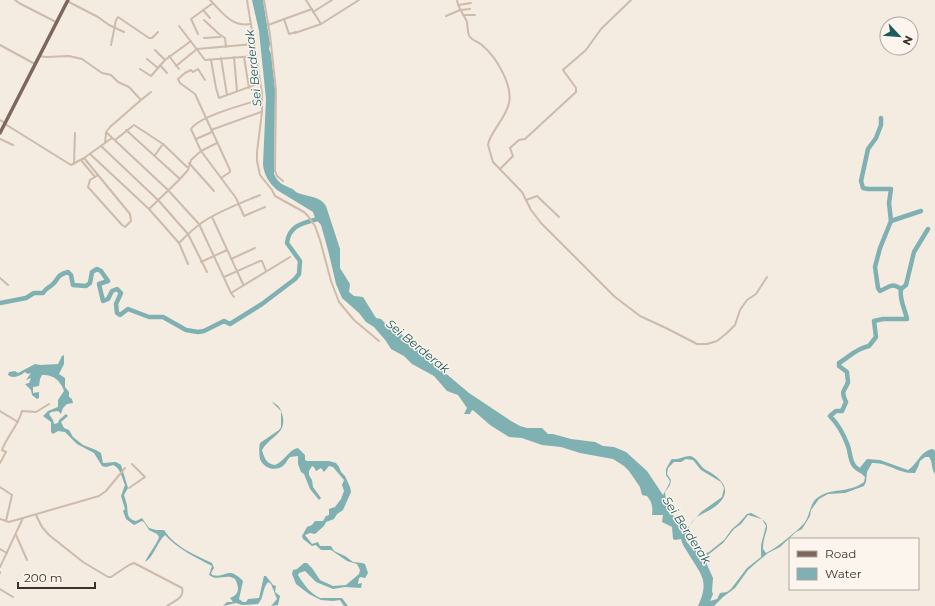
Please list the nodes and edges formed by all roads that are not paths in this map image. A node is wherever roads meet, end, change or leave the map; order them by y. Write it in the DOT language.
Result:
graph roads {
  1 [pos="15,0"];
  2 [pos="68,0"];
  3 [pos="210,0"];
  4 [pos="247,0"];
  5 [pos="264,0"];
  6 [pos="306,0"];
  7 [pos="332,0"];
  8 [pos="358,0"];
  9 [pos="458,0"];
  10 [pos="632,0"];
  11 [pos="213,3"];
  12 [pos="471,3"];
  13 [pos="458,4"];
  14 [pos="470,8"];
  15 [pos="203,10"];
  16 [pos="460,10"];
  17 [pos="313,11"];
  18 [pos="463,15"];
  19 [pos="475,15"];
  20 [pos="446,16"];
  21 [pos="210,18"];
  22 [pos="204,20"];
  23 [pos="284,20"];
  24 [pos="56,22"];
  25 [pos="251,24"];
  26 [pos="321,24"];
  27 [pos="268,25"];
  28 [pos="179,26"];
  29 [pos="114,27"];
  30 [pos="124,32"];
  31 [pos="158,32"];
  32 [pos="198,34"];
  33 [pos="222,36"];
  34 [pos="204,38"];
  35 [pos="191,41"];
  36 [pos="254,44"];
  37 [pos="0,45"];
  38 [pos="111,45"];
  39 [pos="226,47"];
  40 [pos="197,49"];
  41 [pos="155,50"];
  42 [pos="39,56"];
  43 [pos="169,56"];
  44 [pos="255,56"];
  45 [pos="234,57"];
  46 [pos="244,57"];
  47 [pos="221,58"];
  48 [pos="147,59"];
  49 [pos="165,60"];
  50 [pos="211,60"];
  51 [pos="35,64"];
  52 [pos="160,65"];
  53 [pos="176,66"];
  54 [pos="158,68"];
  55 [pos="140,69"];
  56 [pos="179,69"];
  57 [pos="167,73"];
  58 [pos="204,80"];
  59 [pos="260,83"];
  60 [pos="249,88"];
  61 [pos="237,91"];
  62 [pos="151,92"];
  63 [pos="227,95"];
  64 [pos="262,99"];
  65 [pos="141,100"];
  66 [pos="262,112"];
  67 [pos="205,118"];
  68 [pos="0,120"];
  69 [pos="5,123"];
  70 [pos="126,130"];
  71 [pos="212,131"];
  72 [pos="106,132"];
  73 [pos="0,133"];
  74 [pos="75,133"];
  75 [pos="112,138"];
  76 [pos="0,139"];
  77 [pos="196,139"];
  78 [pos="116,140"];
  79 [pos="105,143"];
  80 [pos="217,143"];
  81 [pos="163,144"];
  82 [pos="13,145"];
  83 [pos="101,146"];
  84 [pos="201,150"];
  85 [pos="90,154"];
  86 [pos="154,155"];
  87 [pos="83,159"];
  88 [pos="189,163"];
  89 [pos="74,164"];
  90 [pos="187,167"];
  91 [pos="500,169"];
  92 [pos="92,171"];
  93 [pos="98,175"];
  94 [pos="94,177"];
  95 [pos="221,178"];
  96 [pos="180,179"];
  97 [pos="283,181"];
  98 [pos="168,190"];
  99 [pos="214,191"];
  100 [pos="260,195"];
  101 [pos="158,200"];
  102 [pos="526,200"];
  103 [pos="238,204"];
  104 [pos="265,207"];
  105 [pos="148,209"];
  106 [pos="212,217"];
  107 [pos="559,218"];
  108 [pos="199,224"];
  109 [pos="188,234"];
  110 [pos="179,243"];
  111 [pos="255,248"];
  112 [pos="227,250"];
  113 [pos="215,256"];
  114 [pos="290,257"];
  115 [pos="231,259"];
  116 [pos="201,262"];
  117 [pos="188,264"];
  118 [pos="236,271"];
  119 [pos="266,271"];
  120 [pos="207,272"];
  121 [pos="224,277"];
  122 [pos="767,277"];
  123 [pos="0,278"];
  124 [pos="243,284"];
  125 [pos="8,285"];
  126 [pos="231,293"];
  127 [pos="234,297"];
  128 [pos="379,341"];
  129 [pos="49,404"];
  130 [pos="0,411"];
  131 [pos="18,422"];
  132 [pos="1,450"];
  133 [pos="0,463"];
  134 [pos="132,464"];
  135 [pos="125,468"];
  136 [pos="0,487"];
  137 [pos="129,488"];
  138 [pos="36,515"];
  139 [pos="23,518"];
  140 [pos="0,519"];
  141 [pos="6,521"];
  142 [pos="16,535"];
  143 [pos="0,549"];
  144 [pos="7,553"];
  145 [pos="26,560"];
  146 [pos="0,567"];
  147 [pos="0,588"];
  148 [pos="13,597"];
  149 [pos="167,606"];
  1 -- 24 [label="street"];
  2 -- 24 [label="main road"];
  2 -- 29 [label="street"];
  3 -- 11 [label="street"];
  4 -- 25 [label="street"];
  5 -- 27 [label="street"];
  6 -- 17 [label="street"];
  7 -- 17 [label="street"];
  8 -- 26 [label="street"];
  9 -- 13 [label="street"];
  10 -- 91 [label="street"];
  11 -- 15 [label="street"];
  11 -- 25 [label="street"];
  12 -- 13 [label="street"];
  13 -- 16 [label="street"];
  14 -- 16 [label="street"];
  15 -- 21 [label="street"];
  15 -- 32 [label="street"];
  16 -- 18 [label="street"];
  16 -- 20 [label="street"];
  17 -- 23 [label="street"];
  17 -- 26 [label="street"];
  18 -- 19 [label="street"];
  18 -- 91 [label="street"];
  22 -- 33 [label="street"];
  23 -- 26 [label="street"];
  23 -- 27 [label="street"];
  24 -- 42 [label="main road"];
  25 -- 36 [label="street"];
  27 -- 97 [label="street"];
  28 -- 35 [label="street"];
  29 -- 30 [label="street"];
  29 -- 31 [label="street"];
  29 -- 38 [label="street"];
  33 -- 34 [label="street"];
  33 -- 39 [label="street"];
  35 -- 40 [label="street"];
  35 -- 43 [label="street"];
  36 -- 39 [label="street"];
  36 -- 44 [label="street"];
  37 -- 51 [label="street"];
  39 -- 40 [label="street"];
  40 -- 50 [label="street"];
  40 -- 53 [label="street"];
  41 -- 49 [label="street"];
  42 -- 51 [label="main road"];
  42 -- 65 [label="street"];
  43 -- 49 [label="street"];
  43 -- 53 [label="street"];
  44 -- 46 [label="street"];
  44 -- 59 [label="street"];
  45 -- 46 [label="street"];
  45 -- 47 [label="street"];
  45 -- 61 [label="street"];
  46 -- 60 [label="street"];
  47 -- 50 [label="street"];
  47 -- 63 [label="street"];
  48 -- 54 [label="street"];
  49 -- 52 [label="street"];
  50 -- 63 [label="street"];
  51 -- 69 [label="main road"];
  52 -- 54 [label="street"];
  52 -- 57 [label="street"];
  53 -- 56 [label="street"];
  54 -- 55 [label="street"];
  58 -- 67 [label="street"];
  59 -- 60 [label="street"];
  59 -- 64 [label="street"];
  60 -- 61 [label="street"];
  61 -- 63 [label="street"];
  62 -- 65 [label="street"];
  64 -- 66 [label="street"];
  64 -- 67 [label="street"];
  65 -- 72 [label="street"];
  66 -- 71 [label="street"];
  66 -- 128 [label="street"];
  67 -- 71 [label="street"];
  67 -- 77 [label="street"];
  68 -- 69 [label="street"];
  69 -- 73 [label="main road"];
  69 -- 89 [label="street"];
  70 -- 78 [label="street"];
  70 -- 81 [label="street"];
  70 -- 86 [label="street"];
  71 -- 77 [label="street"];
  71 -- 80 [label="street"];
  72 -- 75 [label="street"];
  72 -- 79 [label="street"];
  74 -- 89 [label="street"];
  75 -- 78 [label="street"];
  75 -- 79 [label="street"];
  76 -- 82 [label="street"];
  77 -- 84 [label="street"];
  78 -- 98 [label="street"];
  79 -- 83 [label="street"];
  80 -- 84 [label="street"];
  80 -- 95 [label="street"];
  81 -- 86 [label="street"];
  81 -- 90 [label="street"];
  83 -- 85 [label="street"];
  83 -- 101 [label="street"];
  84 -- 88 [label="street"];
  84 -- 95 [label="street"];
  85 -- 87 [label="street"];
  85 -- 105 [label="street"];
  86 -- 96 [label="street"];
  87 -- 89 [label="street"];
  87 -- 92 [label="street"];
  88 -- 90 [label="street"];
  88 -- 99 [label="street"];
  90 -- 96 [label="street"];
  91 -- 102 [label="street"];
  92 -- 93 [label="street"];
  92 -- 94 [label="street"];
  93 -- 94 [label="street"];
  93 -- 94 [label="street"];
  95 -- 103 [label="street"];
  96 -- 98 [label="street"];
  98 -- 101 [label="street"];
  98 -- 108 [label="street"];
  100 -- 103 [label="street"];
  101 -- 105 [label="street"];
  101 -- 109 [label="street"];
  102 -- 107 [label="street"];
  102 -- 122 [label="street"];
  103 -- 104 [label="street"];
  103 -- 106 [label="street"];
  105 -- 110 [label="street"];
  106 -- 108 [label="street"];
  106 -- 112 [label="street"];
  108 -- 109 [label="street"];
  108 -- 113 [label="street"];
  109 -- 110 [label="street"];
  109 -- 116 [label="street"];
  110 -- 117 [label="street"];
  111 -- 115 [label="street"];
  112 -- 113 [label="street"];
  112 -- 115 [label="street"];
  113 -- 116 [label="street"];
  113 -- 121 [label="street"];
  114 -- 119 [label="street"];
  115 -- 118 [label="street"];
  116 -- 120 [label="street"];
  118 -- 119 [label="street"];
  118 -- 121 [label="street"];
  118 -- 124 [label="street"];
  119 -- 124 [label="street"];
  121 -- 126 [label="street"];
  123 -- 125 [label="street"];
  124 -- 126 [label="street"];
  126 -- 127 [label="street"];
  129 -- 131 [label="street"];
  130 -- 131 [label="street"];
  131 -- 132 [label="street"];
  132 -- 133 [label="street"];
  134 -- 137 [label="street"];
  135 -- 138 [label="street"];
  136 -- 141 [label="street"];
  138 -- 139 [label="street"];
  138 -- 149 [label="street"];
  139 -- 141 [label="street"];
  139 -- 142 [label="street"];
  140 -- 141 [label="street"];
  142 -- 144 [label="street"];
  142 -- 145 [label="street"];
  143 -- 144 [label="street"];
  144 -- 146 [label="street"];
  147 -- 148 [label="street"];
}
